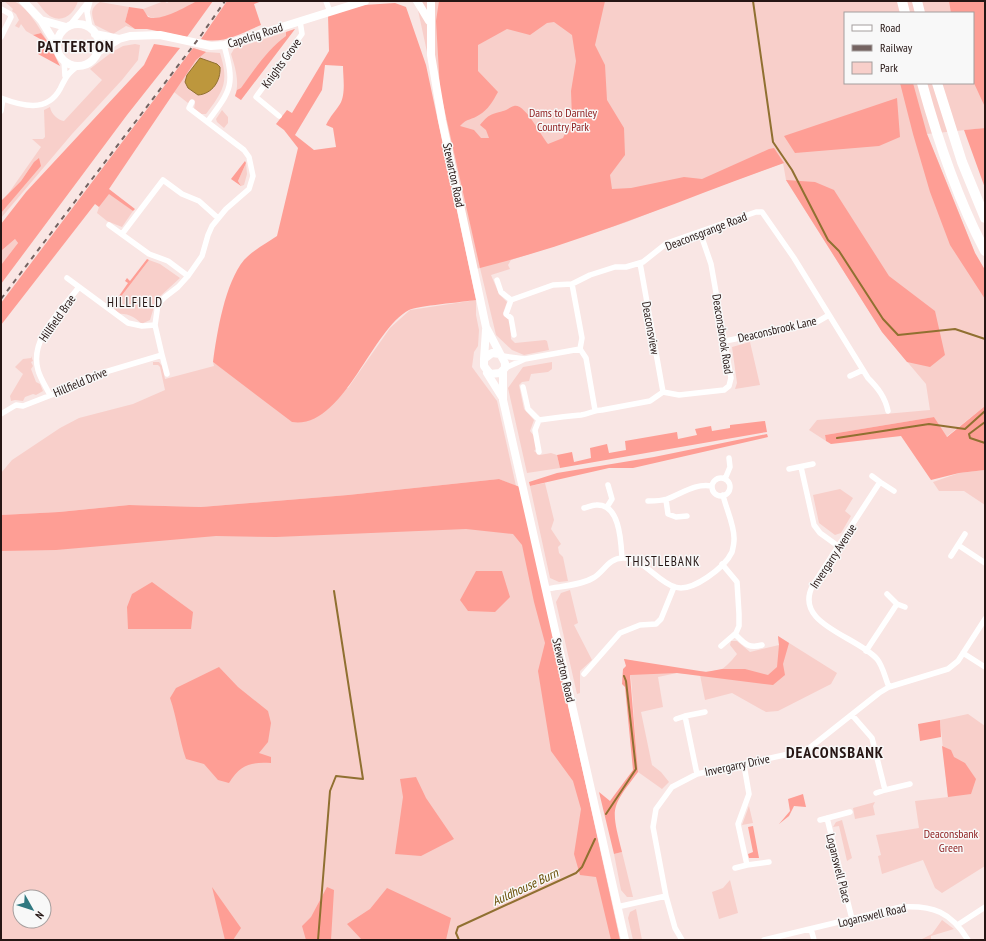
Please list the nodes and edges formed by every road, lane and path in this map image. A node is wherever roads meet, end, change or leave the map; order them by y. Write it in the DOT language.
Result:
graph roads {
  1 [pos="23,1"];
  2 [pos="90,1"];
  3 [pos="326,1"];
  4 [pos="365,1"];
  5 [pos="417,1"];
  6 [pos="431,1"];
  7 [pos="902,1"];
  8 [pos="917,1"];
  9 [pos="1,9"];
  10 [pos="330,12"];
  11 [pos="905,12"];
  12 [pos="920,12"];
  13 [pos="42,20"];
  14 [pos="300,21"];
  15 [pos="430,22"];
  16 [pos="68,26"];
  17 [pos="93,31"];
  18 [pos="1,37"];
  19 [pos="119,39"];
  20 [pos="224,45"];
  21 [pos="57,47"];
  22 [pos="96,53"];
  23 [pos="64,60"];
  24 [pos="79,65"];
  25 [pos="65,76"];
  26 [pos="922,84"];
  27 [pos="937,84"];
  28 [pos="2,98"];
  29 [pos="192,102"];
  30 [pos="1,111"];
  31 [pos="279,116"];
  32 [pos="208,121"];
  33 [pos="218,218"];
  34 [pos="985,218"];
  35 [pos="109,225"];
  36 [pos="700,232"];
  37 [pos="122,234"];
  38 [pos="985,251"];
  39 [pos="640,263"];
  40 [pos="188,276"];
  41 [pos="67,278"];
  42 [pos="496,280"];
  43 [pos="572,284"];
  44 [pos="79,287"];
  45 [pos="511,300"];
  46 [pos="829,315"];
  47 [pos="155,325"];
  48 [pos="486,327"];
  49 [pos="514,335"];
  50 [pos="724,341"];
  51 [pos="580,349"];
  52 [pos="162,355"];
  53 [pos="501,355"];
  54 [pos="484,359"];
  55 [pos="525,359"];
  56 [pos="504,369"];
  57 [pos="863,370"];
  58 [pos="487,372"];
  59 [pos="167,374"];
  60 [pos="850,376"];
  61 [pos="523,387"];
  62 [pos="663,392"];
  63 [pos="50,395"];
  64 [pos="503,400"];
  65 [pos="595,410"];
  66 [pos="888,411"];
  67 [pos="1,414"];
  68 [pos="539,420"];
  69 [pos="539,452"];
  70 [pos="729,458"];
  71 [pos="813,464"];
  72 [pos="801,467"];
  73 [pos="789,469"];
  74 [pos="872,476"];
  75 [pos="725,479"];
  76 [pos="880,482"];
  77 [pos="608,485"];
  78 [pos="712,486"];
  79 [pos="894,491"];
  80 [pos="723,496"];
  81 [pos="666,500"];
  82 [pos="648,501"];
  83 [pos="607,507"];
  84 [pos="584,508"];
  85 [pos="687,516"];
  86 [pos="965,534"];
  87 [pos="958,545"];
  88 [pos="838,546"];
  89 [pos="951,556"];
  90 [pos="622,558"];
  91 [pos="985,563"];
  92 [pos="722,564"];
  93 [pos="674,587"];
  94 [pos="546,589"];
  95 [pos="887,594"];
  96 [pos="897,604"];
  97 [pos="905,607"];
  98 [pos="985,619"];
  99 [pos="735,634"];
  100 [pos="762,645"];
  101 [pos="721,646"];
  102 [pos="866,651"];
  103 [pos="963,653"];
  104 [pos="985,667"];
  105 [pos="584,674"];
  106 [pos="889,687"];
  107 [pos="705,712"];
  108 [pos="852,715"];
  109 [pos="685,716"];
  110 [pos="676,719"];
  111 [pos="744,765"];
  112 [pos="697,774"];
  113 [pos="910,784"];
  114 [pos="885,790"];
  115 [pos="876,793"];
  116 [pos="850,812"];
  117 [pos="827,818"];
  118 [pos="820,820"];
  119 [pos="769,862"];
  120 [pos="747,865"];
  121 [pos="735,868"];
  122 [pos="666,896"];
  123 [pos="985,906"];
  124 [pos="617,907"];
  125 [pos="852,919"];
  126 [pos="959,924"];
  127 [pos="811,929"];
  128 [pos="625,940"];
  129 [pos="682,940"];
  130 [pos="764,940"];
  131 [pos="814,940"];
  132 [pos="968,940"];
  1 -- 13 [label="main road"];
  2 -- 16 [label="street"];
  2 -- 17 [label="street"];
  3 -- 10 [label="street"];
  4 -- 10 [label="main road, Capelrig Road"];
  5 -- 15 [label="main road"];
  6 -- 15 [label="main road, Stewarton Road"];
  7 -- 11 [label="highway"];
  8 -- 12 [label="highway"];
  9 -- 18 [label="street"];
  10 -- 14 [label="main road, Capelrig Road"];
  13 -- 16 [label="main road"];
  13 -- 21 [label="main road"];
  14 -- 20 [label="main road, Capelrig Road"];
  14 -- 31 [label="street, Knights Grove"];
  15 -- 48 [label="main road, Stewarton Road"];
  16 -- 17 [label="main road"];
  16 -- 21 [label="main road"];
  17 -- 19 [label="main road, Capelrig Road"];
  17 -- 22 [label="main road"];
  19 -- 20 [label="main road, Capelrig Road"];
  19 -- 22 [label="main road, Capelrig Road"];
  20 -- 32 [label="street"];
  21 -- 23 [label="main road"];
  22 -- 24 [label="main road"];
  23 -- 24 [label="main road"];
  23 -- 25 [label="street"];
  24 -- 25 [label="street"];
  25 -- 28 [label="street"];
  26 -- 38 [label="highway"];
  27 -- 34 [label="highway"];
  28 -- 30 [label="street"];
  29 -- 32 [label="street"];
  32 -- 33 [label="street"];
  33 -- 37 [label="street"];
  33 -- 40 [label="street"];
  35 -- 37 [label="street"];
  36 -- 39 [label="street, Deaconsgrange Road"];
  36 -- 46 [label="street, Deaconsgrange Road"];
  36 -- 50 [label="street, Deaconsbrook Road"];
  37 -- 40 [label="street"];
  39 -- 43 [label="street, Deaconsgrange Road"];
  39 -- 62 [label="street, Deaconsview"];
  40 -- 47 [label="street"];
  41 -- 44 [label="street, Hillfield Brae"];
  42 -- 45 [label="street"];
  43 -- 45 [label="street, Deaconsgrange Road"];
  43 -- 51 [label="street"];
  44 -- 47 [label="street, Hillfield Brae"];
  44 -- 63 [label="street, Hillfield Brae"];
  45 -- 49 [label="street"];
  46 -- 50 [label="street, Deaconsbrook Lane"];
  46 -- 57 [label="street, Deaconsgrange Road"];
  47 -- 52 [label="street"];
  48 -- 53 [label="main road, Stewarton Road"];
  48 -- 54 [label="main road, Stewarton Road"];
  50 -- 62 [label="street, Deaconsbrook Road"];
  51 -- 55 [label="street"];
  51 -- 65 [label="street"];
  52 -- 59 [label="street"];
  52 -- 63 [label="street, Hillfield Drive"];
  53 -- 54 [label="main road"];
  53 -- 55 [label="street"];
  53 -- 56 [label="main road"];
  54 -- 58 [label="main road"];
  55 -- 56 [label="street"];
  56 -- 58 [label="main road"];
  56 -- 64 [label="main road, Stewarton Road"];
  57 -- 60 [label="street"];
  57 -- 66 [label="street, Deaconsgrange Road"];
  58 -- 64 [label="main road, Stewarton Road"];
  61 -- 68 [label="street"];
  62 -- 65 [label="street"];
  63 -- 67 [label="street, Hillfield Drive"];
  64 -- 94 [label="main road, Stewarton Road"];
  65 -- 68 [label="street"];
  68 -- 69 [label="street"];
  70 -- 75 [label="street"];
  71 -- 72 [label="street"];
  72 -- 73 [label="street"];
  72 -- 88 [label="street"];
  74 -- 76 [label="street"];
  75 -- 78 [label="street"];
  75 -- 80 [label="street"];
  76 -- 79 [label="street"];
  76 -- 88 [label="street, Invergarry Avenue"];
  77 -- 83 [label="street"];
  78 -- 80 [label="street"];
  78 -- 81 [label="street"];
  80 -- 92 [label="street"];
  81 -- 82 [label="street"];
  81 -- 85 [label="street"];
  83 -- 84 [label="street"];
  83 -- 90 [label="street"];
  86 -- 87 [label="street"];
  87 -- 89 [label="street"];
  87 -- 91 [label="street"];
  88 -- 102 [label="street, Invergarry Avenue"];
  90 -- 93 [label="street"];
  90 -- 94 [label="street"];
  92 -- 93 [label="street"];
  92 -- 99 [label="street"];
  93 -- 105 [label="street"];
  94 -- 124 [label="main road, Stewarton Road"];
  95 -- 96 [label="street"];
  96 -- 97 [label="street"];
  96 -- 102 [label="street"];
  98 -- 103 [label="street, Invergarry Drive"];
  99 -- 100 [label="street"];
  99 -- 101 [label="street"];
  102 -- 106 [label="street, Invergarry Avenue"];
  103 -- 104 [label="street"];
  103 -- 106 [label="street, Invergarry Drive"];
  106 -- 108 [label="street, Invergarry Drive"];
  107 -- 109 [label="street"];
  108 -- 111 [label="street, Invergarry Drive"];
  108 -- 114 [label="street"];
  109 -- 110 [label="street"];
  109 -- 112 [label="street"];
  111 -- 112 [label="street, Invergarry Drive"];
  111 -- 120 [label="street"];
  112 -- 122 [label="street, Invergarry Drive"];
  113 -- 114 [label="street"];
  114 -- 115 [label="street"];
  116 -- 117 [label="street, Loganswell Place"];
  117 -- 118 [label="street, Loganswell Place"];
  117 -- 125 [label="street, Loganswell Place"];
  119 -- 120 [label="street"];
  120 -- 121 [label="street"];
  122 -- 124 [label="street"];
  122 -- 129 [label="street, Invergarry Drive"];
  123 -- 126 [label="street"];
  124 -- 128 [label="main road, Stewarton Road"];
  125 -- 126 [label="street, Loganswell Road"];
  125 -- 127 [label="street, Loganswell Road"];
  126 -- 132 [label="street, Loganswell Road"];
  127 -- 130 [label="street, Loganswell Road"];
  127 -- 131 [label="street"];
}
